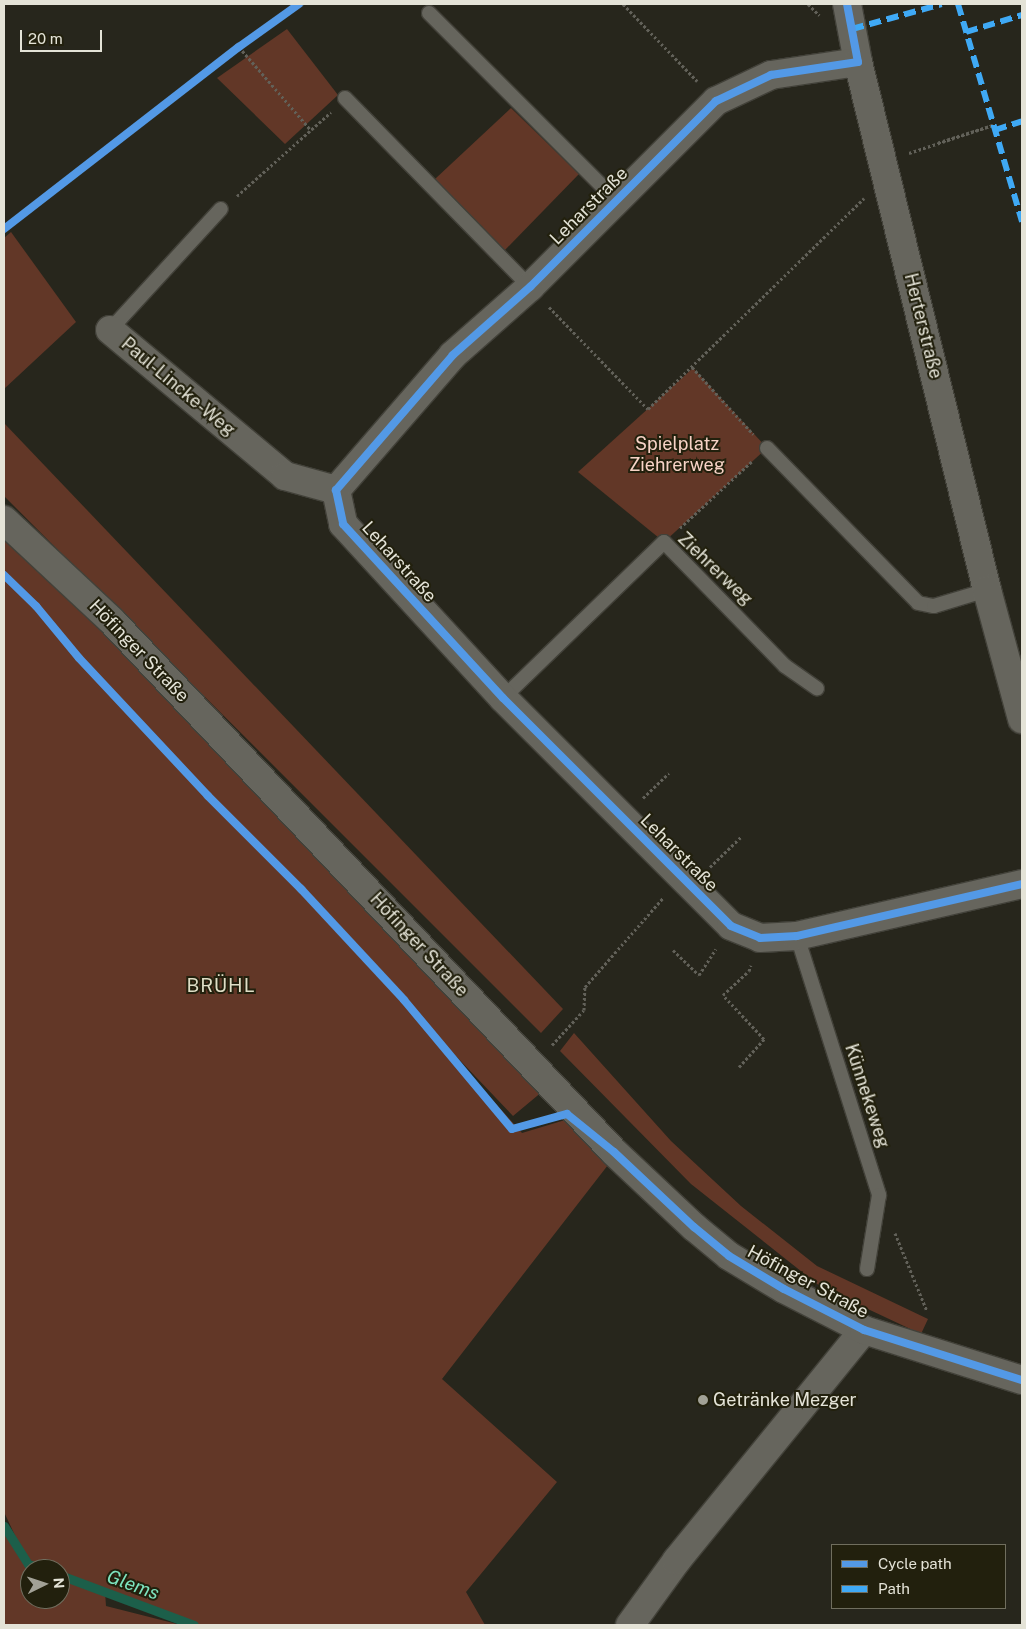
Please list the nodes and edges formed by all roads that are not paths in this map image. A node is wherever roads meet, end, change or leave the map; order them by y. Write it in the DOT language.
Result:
graph roads {
  1 [pos="847,4"];
  2 [pos="429,13"];
  3 [pos="858,62"];
  4 [pos="345,98"];
  5 [pos="616,200"];
  6 [pos="221,209"];
  7 [pos="530,287"];
  8 [pos="110,330"];
  9 [pos="766,448"];
  10 [pos="336,490"];
  11 [pos="4,520"];
  12 [pos="987,590"];
  13 [pos="817,688"];
  14 [pos="503,698"];
  15 [pos="1022,718"];
  16 [pos="1022,884"];
  17 [pos="796,936"];
  18 [pos="867,1269"];
  19 [pos="864,1330"];
  20 [pos="1022,1380"];
  21 [pos="630,1625"];
  1 -- 3 [label="street"];
  2 -- 5 [label="lane, Leharstraße"];
  3 -- 5 [label="street, Leharstraße"];
  3 -- 12 [label="street, Herterstraße"];
  4 -- 7 [label="lane"];
  5 -- 7 [label="street, Leharstraße"];
  6 -- 8 [label="lane, Paul-Lincke-Weg"];
  7 -- 10 [label="street, Leharstraße"];
  8 -- 10 [label="street, Paul-Lincke-Weg"];
  9 -- 12 [label="lane"];
  10 -- 14 [label="street, Leharstraße"];
  11 -- 19 [label="street, Höfinger Straße"];
  12 -- 15 [label="street, Herterstraße"];
  13 -- 14 [label="lane, Ziehrerweg"];
  14 -- 17 [label="street, Leharstraße"];
  16 -- 17 [label="street, Leharstraße"];
  17 -- 18 [label="lane, Künnekeweg"];
  19 -- 20 [label="street, Höfinger Straße"];
  19 -- 21 [label="street, Höfinger Straße"];
}
